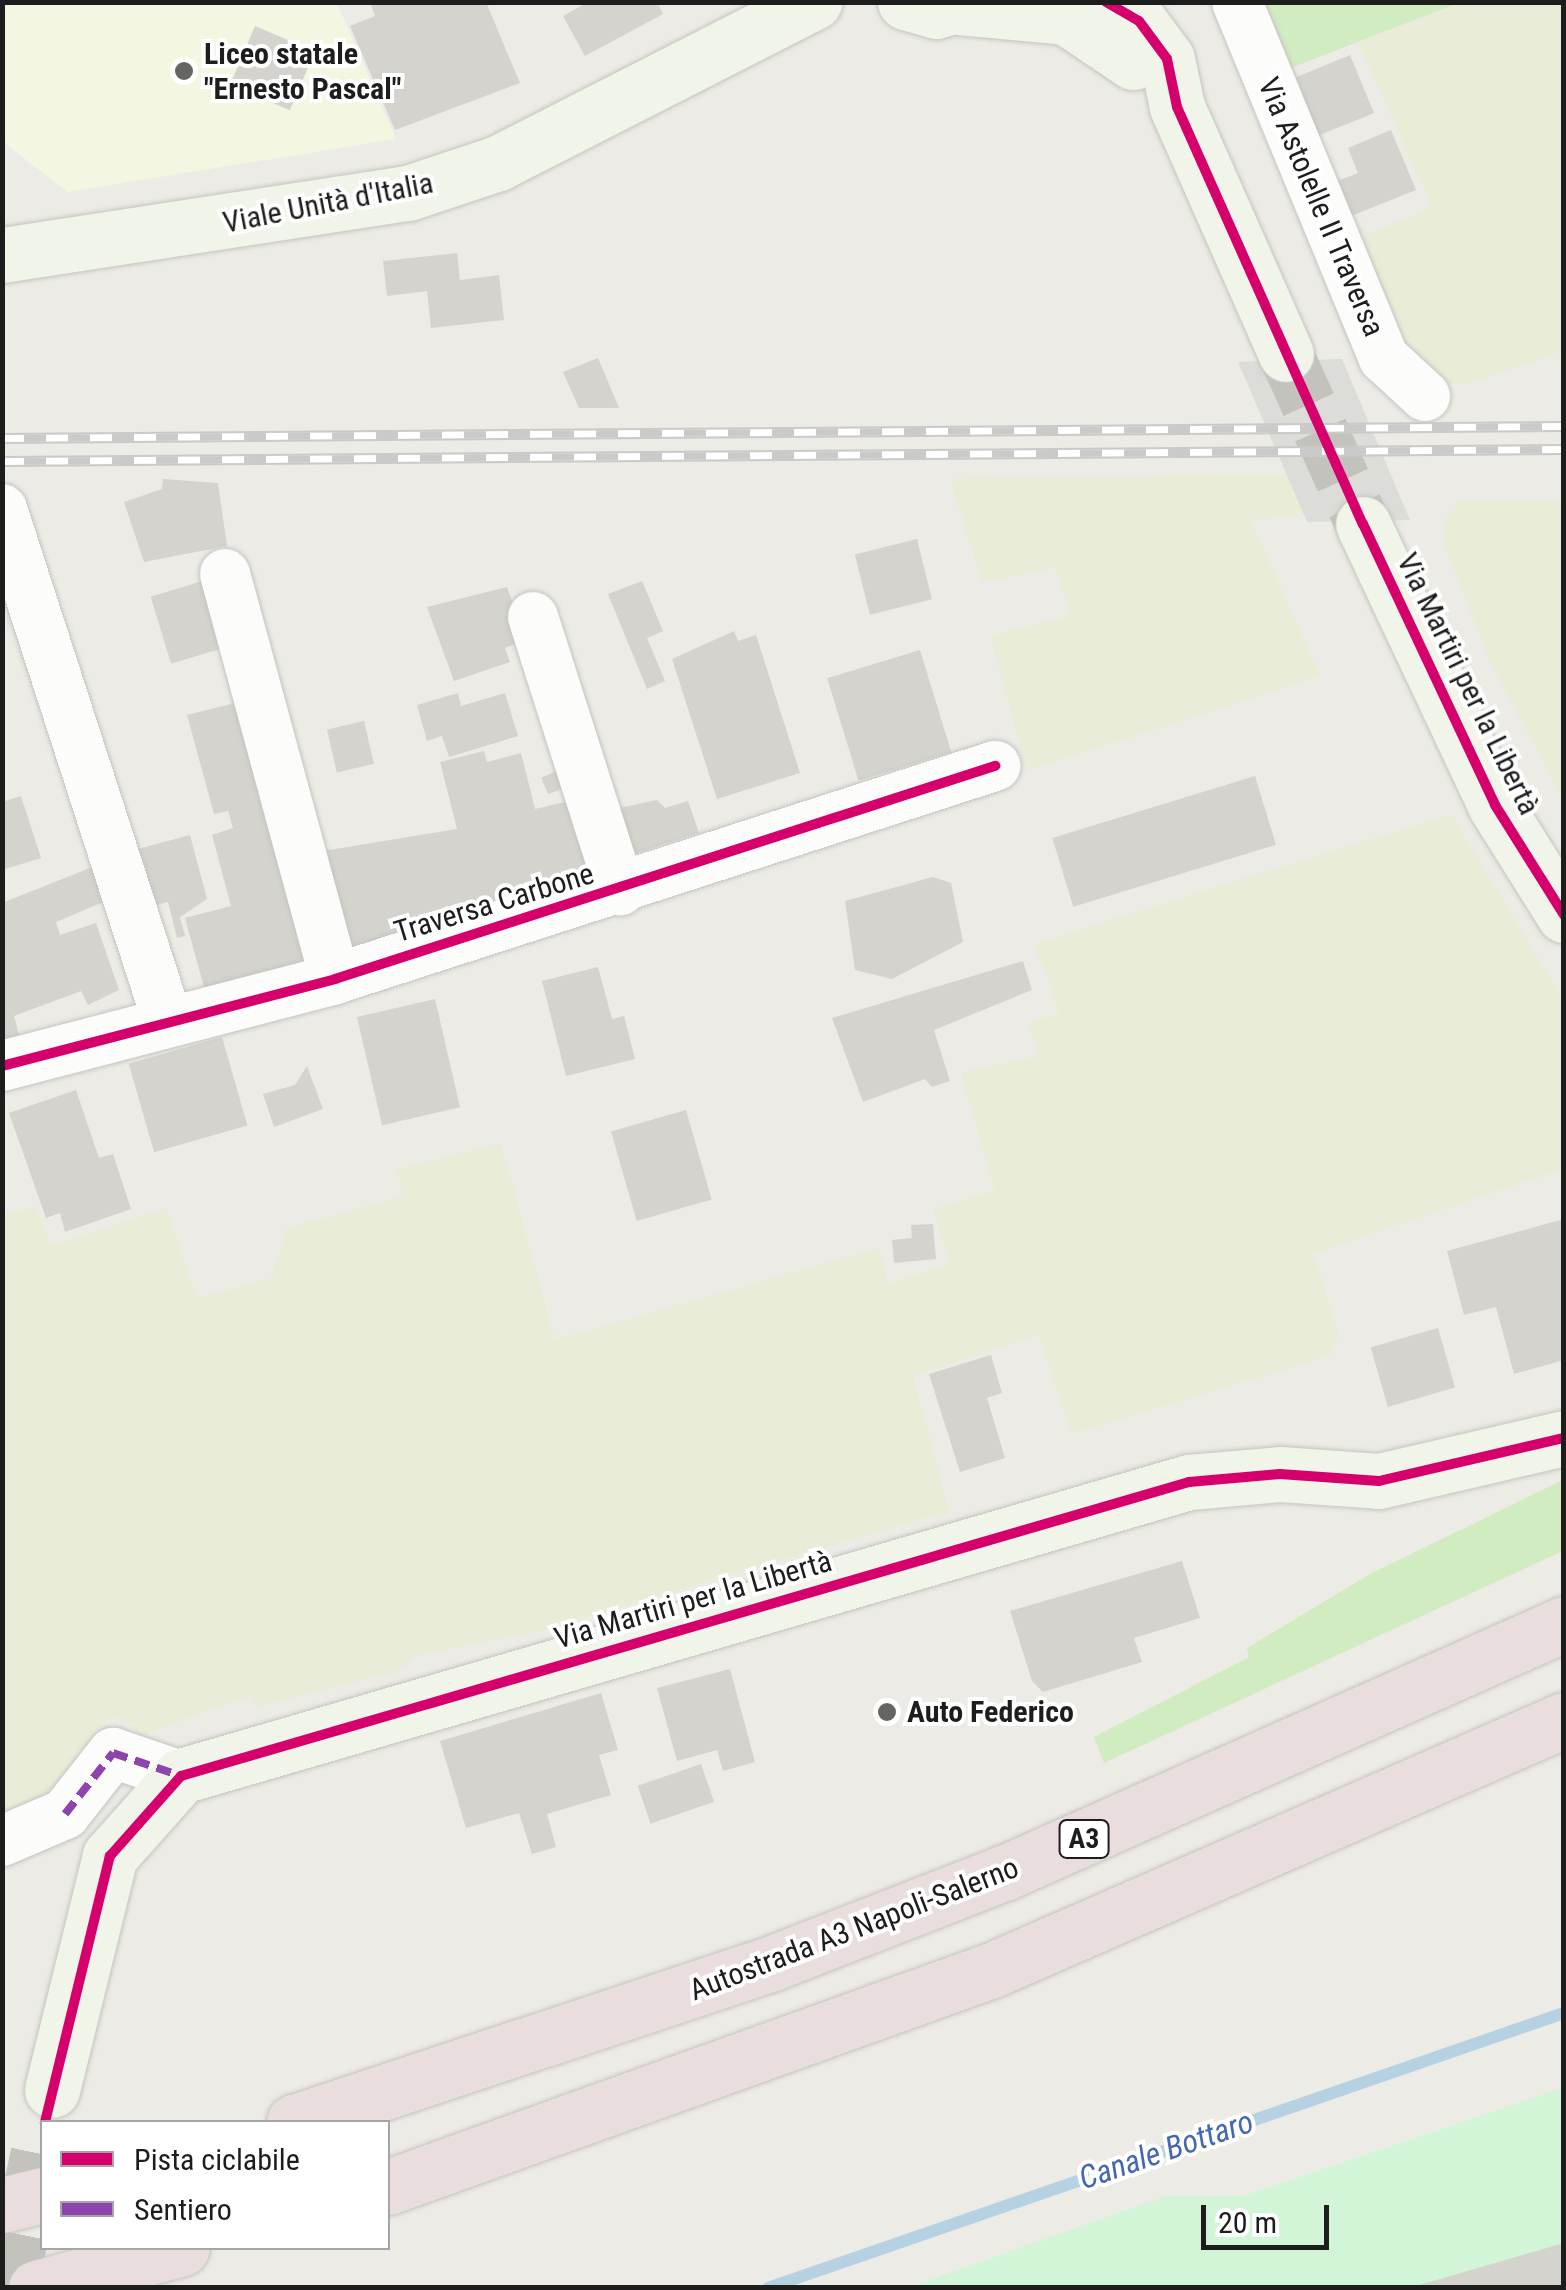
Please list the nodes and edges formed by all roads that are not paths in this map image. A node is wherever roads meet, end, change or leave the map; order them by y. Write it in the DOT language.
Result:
graph roads {
  1 [pos="906,2"];
  2 [pos="1237,2"];
  3 [pos="803,4"];
  4 [pos="963,5"];
  5 [pos="1125,8"];
  6 [pos="1177,107"];
  7 [pos="2,255"];
  8 [pos="1286,354"];
  9 [pos="1425,396"];
  10 [pos="2,509"];
  11 [pos="1363,524"];
  12 [pos="225,574"];
  13 [pos="533,617"];
  14 [pos="995,766"];
  15 [pos="620,890"];
  16 [pos="1564,915"];
  17 [pos="335,979"];
  18 [pos="166,1019"];
  19 [pos="2,1066"];
  20 [pos="1564,1438"];
  21 [pos="1564,1597"];
  22 [pos="1564,1624"];
  23 [pos="1394,1704"];
  24 [pos="1564,1720"];
  25 [pos="1564,1762"];
  26 [pos="181,1776"];
  27 [pos="1322,1830"];
  28 [pos="2,1841"];
  29 [pos="52,2090"];
  30 [pos="300,2120"];
  31 [pos="390,2186"];
  32 [pos="40,2196"];
  33 [pos="2,2205"];
  34 [pos="175,2250"];
  35 [pos="36,2288"];
  1 -- 4 [label="street"];
  2 -- 9 [label="street, Via Astolelle II Traversa"];
  3 -- 7 [label="street, Viale Unità d'Italia"];
  4 -- 6 [label="street"];
  5 -- 6 [label="street"];
  6 -- 8 [label="street"];
  10 -- 18 [label="street"];
  11 -- 16 [label="street, Via Martiri per la Libertà"];
  12 -- 17 [label="street"];
  13 -- 15 [label="street, Traversa Carbone"];
  14 -- 15 [label="street, Traversa Carbone"];
  15 -- 17 [label="street, Traversa Carbone"];
  17 -- 18 [label="street, Traversa Carbone"];
  18 -- 19 [label="street, Traversa Carbone"];
  20 -- 26 [label="street, Via Martiri per la Libertà"];
  21 -- 23 [label="highway"];
  22 -- 23 [label="highway, Autostrada A3 Napoli-Salerno / A3"];
  23 -- 30 [label="highway, Autostrada A3 Napoli-Salerno / A3"];
  24 -- 27 [label="highway"];
  25 -- 27 [label="highway"];
  26 -- 28 [label="street"];
  26 -- 29 [label="street"];
  27 -- 31 [label="highway"];
  32 -- 33 [label="highway"];
  34 -- 35 [label="highway"];
}
